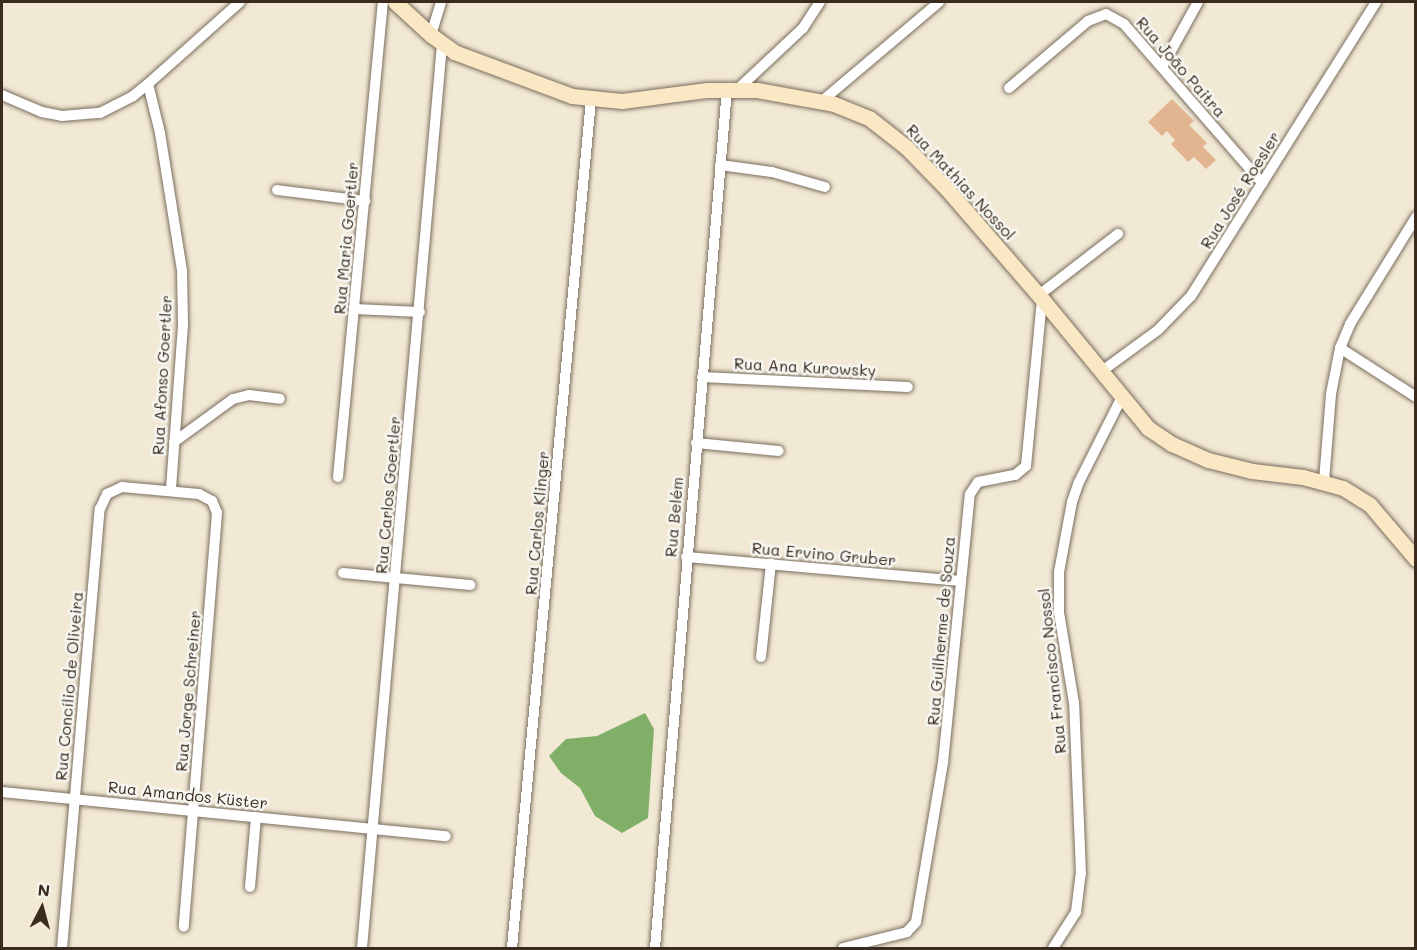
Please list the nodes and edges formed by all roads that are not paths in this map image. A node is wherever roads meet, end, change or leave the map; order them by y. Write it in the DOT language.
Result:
graph roads {
  1 [pos="240,2"];
  2 [pos="384,2"];
  3 [pos="395,2"];
  4 [pos="441,2"];
  5 [pos="820,2"];
  6 [pos="939,2"];
  7 [pos="1198,2"];
  8 [pos="1376,2"];
  9 [pos="436,40"];
  10 [pos="1162,67"];
  11 [pos="148,84"];
  12 [pos="1009,88"];
  13 [pos="733,89"];
  14 [pos="2,95"];
  15 [pos="591,99"];
  16 [pos="822,101"];
  17 [pos="720,165"];
  18 [pos="1262,183"];
  19 [pos="825,187"];
  20 [pos="277,190"];
  21 [pos="364,201"];
  22 [pos="1416,217"];
  23 [pos="1118,234"];
  24 [pos="1041,297"];
  25 [pos="354,309"];
  26 [pos="420,312"];
  27 [pos="1340,348"];
  28 [pos="1102,371"];
  29 [pos="702,377"];
  30 [pos="908,387"];
  31 [pos="1122,397"];
  32 [pos="1416,397"];
  33 [pos="280,399"];
  34 [pos="174,442"];
  35 [pos="696,443"];
  36 [pos="780,451"];
  37 [pos="338,477"];
  38 [pos="1324,482"];
  39 [pos="171,490"];
  40 [pos="686,557"];
  41 [pos="1416,558"];
  42 [pos="771,564"];
  43 [pos="343,573"];
  44 [pos="395,578"];
  45 [pos="959,581"];
  46 [pos="470,585"];
  47 [pos="761,657"];
  48 [pos="2,792"];
  49 [pos="75,799"];
  50 [pos="194,810"];
  51 [pos="256,817"];
  52 [pos="372,828"];
  53 [pos="446,836"];
  54 [pos="250,887"];
  55 [pos="184,927"];
  56 [pos="62,948"];
  57 [pos="362,948"];
  58 [pos="512,948"];
  59 [pos="655,948"];
  60 [pos="843,948"];
  61 [pos="1053,948"];
  1 -- 11 [label="street"];
  2 -- 21 [label="street, Rua Maria Goertler"];
  3 -- 9 [label="street, Rua Mathias Nossol"];
  4 -- 9 [label="street, Rua Carlos Goertler"];
  5 -- 13 [label="street"];
  6 -- 16 [label="street"];
  7 -- 10 [label="street"];
  8 -- 18 [label="street, Rua José Roesler"];
  9 -- 15 [label="street, Rua Mathias Nossol"];
  9 -- 26 [label="street, Rua Carlos Goertler"];
  10 -- 12 [label="street, Rua João Paitra"];
  10 -- 18 [label="street, Rua João Paitra"];
  11 -- 14 [label="street"];
  11 -- 34 [label="street, Rua Afonso Goertler"];
  13 -- 15 [label="street, Rua Mathias Nossol"];
  13 -- 16 [label="street, Rua Mathias Nossol"];
  13 -- 17 [label="street, Rua Belém"];
  15 -- 58 [label="street, Rua Carlos Klinger"];
  16 -- 24 [label="street, Rua Mathias Nossol"];
  17 -- 19 [label="street"];
  17 -- 29 [label="street, Rua Belém"];
  18 -- 28 [label="street, Rua José Roesler"];
  20 -- 21 [label="street"];
  21 -- 25 [label="street, Rua Maria Goertler"];
  22 -- 27 [label="street"];
  23 -- 24 [label="street"];
  24 -- 28 [label="street, Rua Mathias Nossol"];
  24 -- 45 [label="street, Rua Guilherme de Souza"];
  25 -- 26 [label="street"];
  25 -- 37 [label="street, Rua Maria Goertler"];
  26 -- 44 [label="street, Rua Carlos Goertler"];
  27 -- 32 [label="street"];
  27 -- 38 [label="street"];
  28 -- 31 [label="street, Rua Mathias Nossol"];
  29 -- 30 [label="street, Rua Ana Kurowsky"];
  29 -- 35 [label="street, Rua Belém"];
  31 -- 38 [label="street, Rua Mathias Nossol"];
  31 -- 61 [label="street, Rua Francisco Nossol"];
  33 -- 34 [label="street"];
  34 -- 39 [label="street, Rua Afonso Goertler"];
  35 -- 36 [label="street"];
  35 -- 40 [label="street, Rua Belém"];
  38 -- 41 [label="street, Rua Mathias Nossol"];
  39 -- 49 [label="street, Rua Concílio de Oliveira"];
  39 -- 50 [label="street, Rua Jorge Schreiner"];
  40 -- 42 [label="street, Rua Ervino Gruber"];
  40 -- 59 [label="street, Rua Belém"];
  42 -- 45 [label="street, Rua Ervino Gruber"];
  42 -- 47 [label="street"];
  43 -- 44 [label="street"];
  44 -- 46 [label="street"];
  44 -- 52 [label="street, Rua Carlos Goertler"];
  45 -- 60 [label="street, Rua Guilherme de Souza"];
  48 -- 49 [label="street, Rua Amandos Küster"];
  49 -- 50 [label="street, Rua Amandos Küster"];
  49 -- 56 [label="street, Rua Concílio de Oliveira"];
  50 -- 51 [label="street, Rua Amandos Küster"];
  50 -- 55 [label="street, Rua Jorge Schreiner"];
  51 -- 52 [label="street, Rua Amandos Küster"];
  51 -- 54 [label="street"];
  52 -- 53 [label="street, Rua Amandos Küster"];
  52 -- 57 [label="street, Rua Carlos Goertler"];
}
